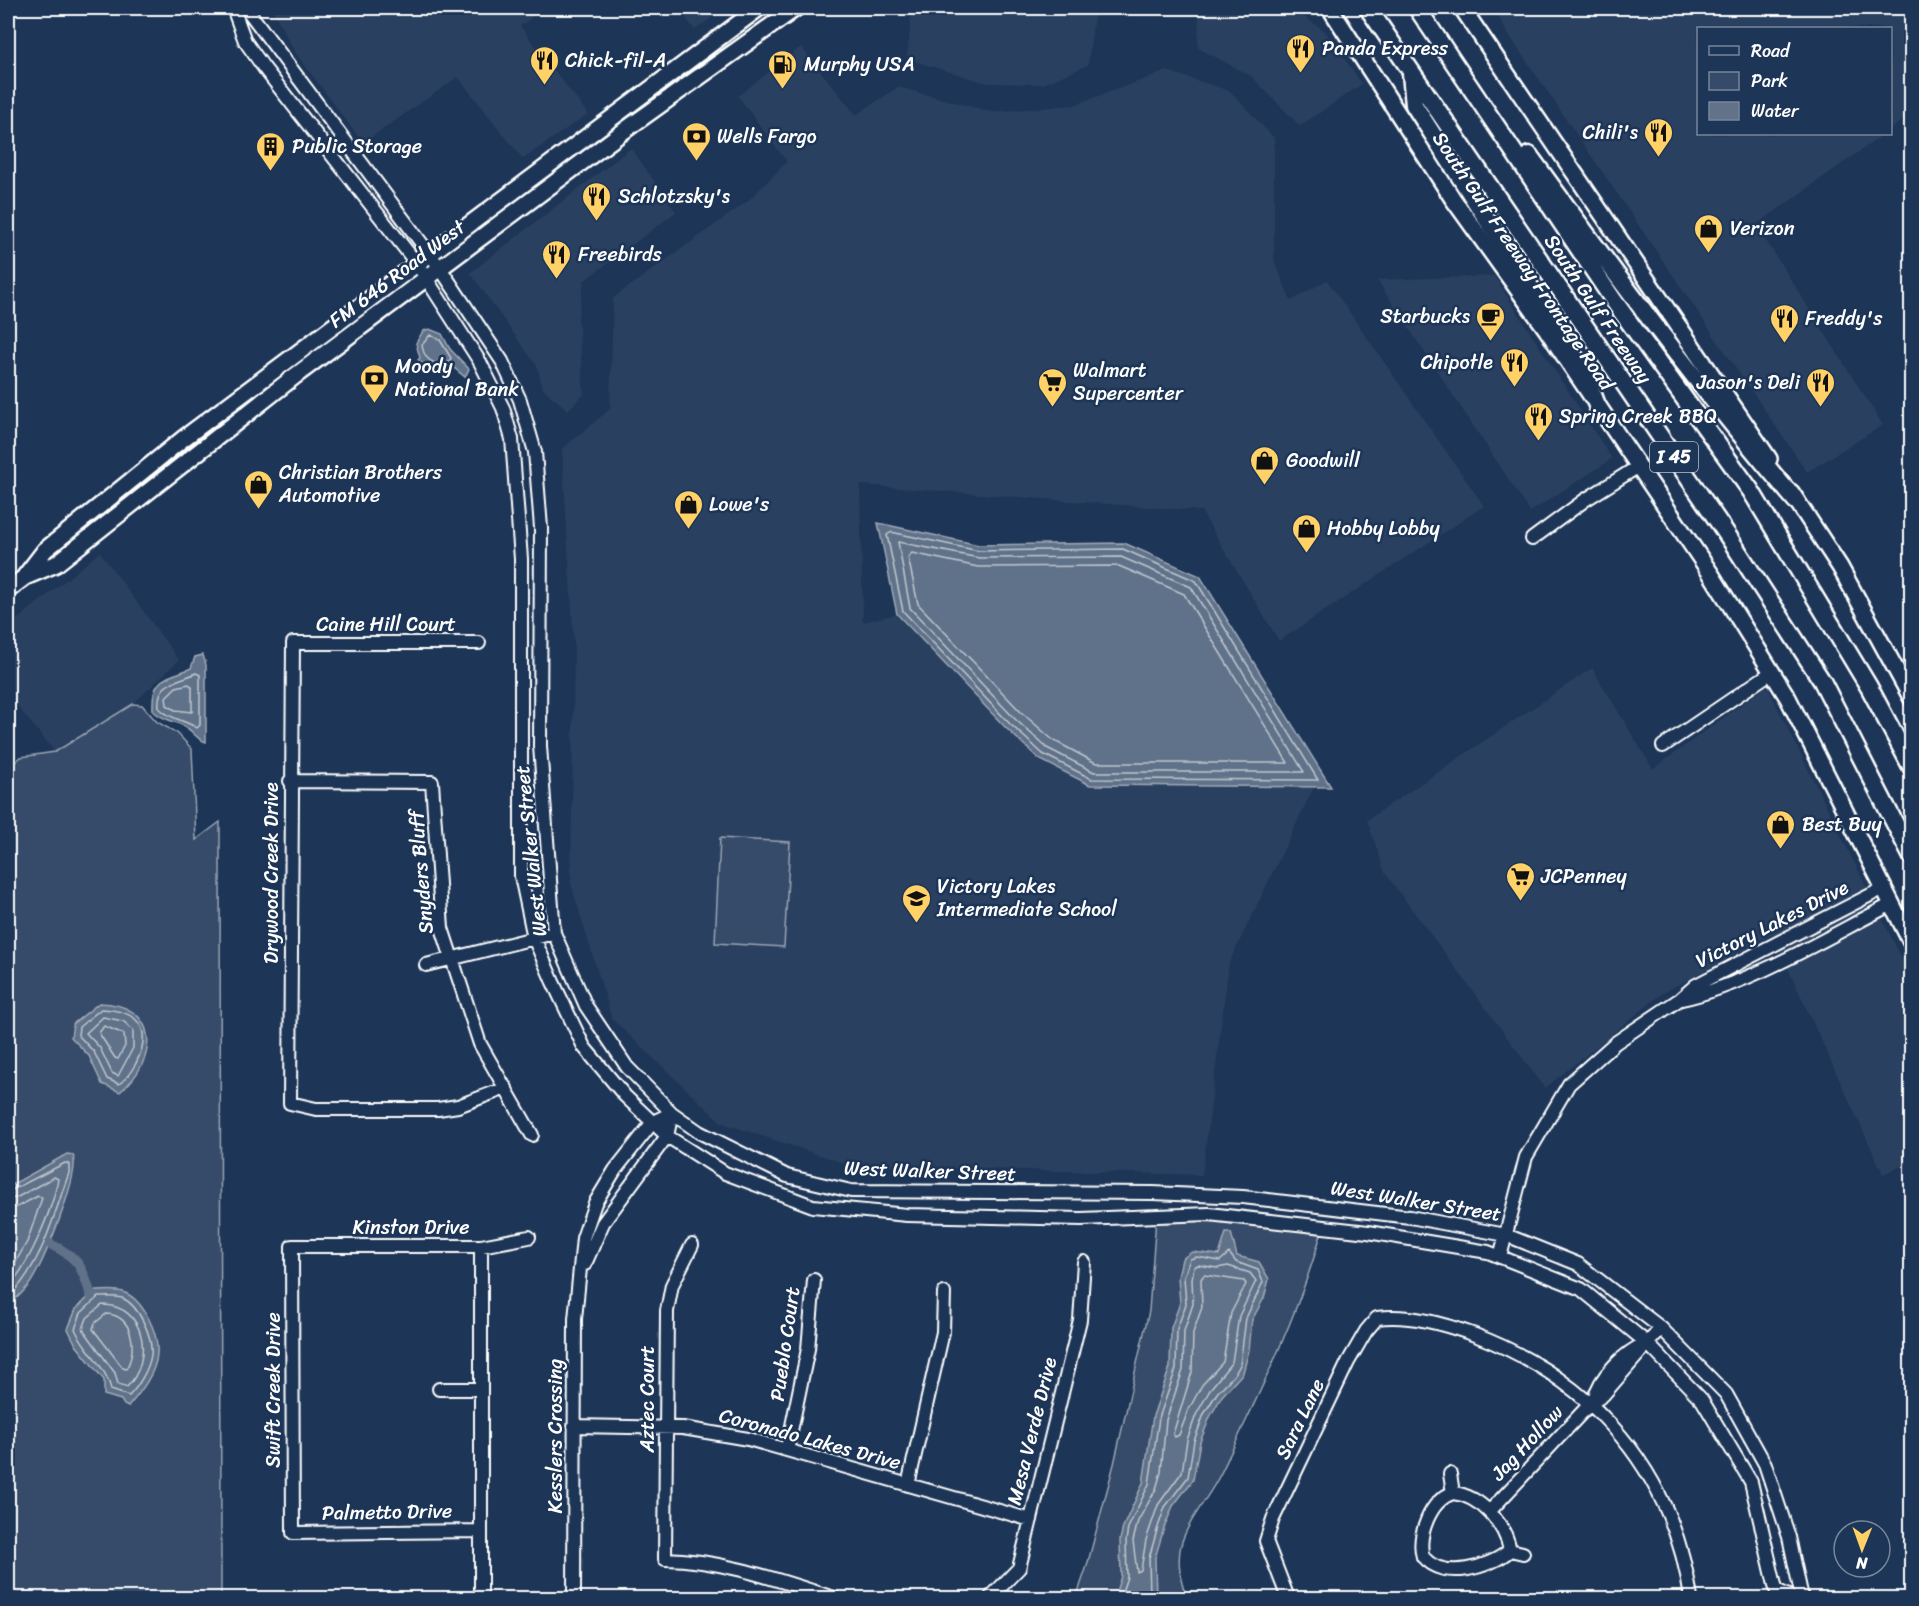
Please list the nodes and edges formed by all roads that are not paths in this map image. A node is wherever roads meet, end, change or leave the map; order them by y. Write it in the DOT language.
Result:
graph roads {
  1 [pos="233,8"];
  2 [pos="246,8"];
  3 [pos="759,8"];
  4 [pos="796,8"];
  5 [pos="1330,8"];
  6 [pos="1368,8"];
  7 [pos="1417,8"];
  8 [pos="1462,8"];
  9 [pos="1459,70"];
  10 [pos="1411,72"];
  11 [pos="429,254"];
  12 [pos="417,264"];
  13 [pos="440,268"];
  14 [pos="427,279"];
  15 [pos="1598,408"];
  16 [pos="1639,466"];
  17 [pos="1796,501"];
  18 [pos="1532,539"];
  19 [pos="25,577"];
  20 [pos="8,590"];
  21 [pos="293,643"];
  22 [pos="478,643"];
  23 [pos="1772,672"];
  24 [pos="1911,699"];
  25 [pos="1663,747"];
  26 [pos="1911,768"];
  27 [pos="290,781"];
  28 [pos="1911,857"];
  29 [pos="1884,888"];
  30 [pos="1892,904"];
  31 [pos="554,933"];
  32 [pos="534,938"];
  33 [pos="1911,944"];
  34 [pos="452,958"];
  35 [pos="426,965"];
  36 [pos="1680,999"];
  37 [pos="506,1088"];
  38 [pos="672,1113"];
  39 [pos="653,1122"];
  40 [pos="532,1135"];
  41 [pos="667,1136"];
  42 [pos="1506,1235"];
  43 [pos="529,1237"];
  44 [pos="692,1245"];
  45 [pos="292,1246"];
  46 [pos="481,1246"];
  47 [pos="1500,1257"];
  48 [pos="1084,1262"];
  49 [pos="581,1274"];
  50 [pos="814,1280"];
  51 [pos="944,1293"];
  52 [pos="1661,1328"];
  53 [pos="1647,1343"];
  54 [pos="439,1389"];
  55 [pos="480,1389"];
  56 [pos="1592,1402"];
  57 [pos="574,1426"];
  58 [pos="666,1428"];
  59 [pos="787,1450"];
  60 [pos="1450,1474"];
  61 [pos="908,1485"];
  62 [pos="1453,1493"];
  63 [pos="1489,1512"];
  64 [pos="1031,1520"];
  65 [pos="481,1531"];
  66 [pos="293,1533"];
  67 [pos="1510,1550"];
  68 [pos="1523,1553"];
  69 [pos="1778,1595"];
  70 [pos="481,1599"];
  71 [pos="574,1599"];
  72 [pos="834,1599"];
  73 [pos="990,1599"];
  74 [pos="1288,1599"];
  75 [pos="1691,1599"];
  76 [pos="1793,1599"];
  77 [pos="1802,1599"];
  1 -- 12 [label="street, West Walker Street"];
  2 -- 11 [label="street, West Walker Street"];
  3 -- 11 [label="main road, FM 646 Road West"];
  4 -- 13 [label="main road, FM 646 Road West"];
  5 -- 15 [label="main road, South Gulf Freeway Frontage Road"];
  6 -- 10 [label="highway, South Gulf Freeway / I 45"];
  7 -- 9 [label="highway, South Gulf Freeway / I 45"];
  8 -- 17 [label="main road"];
  9 -- 17 [label="highway"];
  9 -- 26 [label="highway, South Gulf Freeway / I 45"];
  10 -- 15 [label="highway"];
  10 -- 28 [label="highway, South Gulf Freeway / I 45"];
  11 -- 12 [label="main road, FM 646 Road West"];
  11 -- 13 [label="street, West Walker Street"];
  12 -- 14 [label="street, West Walker Street"];
  12 -- 19 [label="main road, FM 646 Road West"];
  13 -- 14 [label="main road, FM 646 Road West"];
  13 -- 31 [label="street, West Walker Street"];
  14 -- 19 [label="main road, FM 646 Road West"];
  14 -- 32 [label="street, West Walker Street"];
  15 -- 16 [label="main road, South Gulf Freeway Frontage Road"];
  16 -- 18 [label="street"];
  16 -- 23 [label="main road, South Gulf Freeway Frontage Road"];
  17 -- 24 [label="main road"];
  19 -- 20 [label="main road, FM 646 Road West"];
  21 -- 22 [label="street, Caine Hill Court"];
  21 -- 27 [label="street, Drywood Creek Drive"];
  23 -- 25 [label="street"];
  23 -- 29 [label="main road, South Gulf Freeway Frontage Road"];
  27 -- 34 [label="street, Snyders Bluff"];
  27 -- 37 [label="street, Drywood Creek Drive"];
  29 -- 30 [label="main road, South Gulf Freeway Frontage Road"];
  29 -- 36 [label="street, Victory Lakes Drive"];
  30 -- 33 [label="main road, South Gulf Freeway Frontage Road"];
  30 -- 36 [label="street, Victory Lakes Drive"];
  31 -- 32 [label="street"];
  31 -- 38 [label="street, West Walker Street"];
  32 -- 34 [label="street"];
  32 -- 39 [label="street, West Walker Street"];
  34 -- 35 [label="street, Snyders Bluff"];
  34 -- 37 [label="street, Snyders Bluff"];
  36 -- 42 [label="street, Victory Lakes Drive"];
  37 -- 40 [label="street, Snyders Bluff"];
  38 -- 39 [label="street, Kesslers Crossing"];
  38 -- 41 [label="street, Kesslers Crossing"];
  38 -- 42 [label="street, West Walker Street"];
  39 -- 41 [label="street, West Walker Street"];
  39 -- 49 [label="street, Kesslers Crossing"];
  41 -- 47 [label="street, West Walker Street"];
  41 -- 49 [label="street, Kesslers Crossing"];
  42 -- 47 [label="street, Victory Lakes Drive"];
  42 -- 52 [label="street, West Walker Street"];
  43 -- 46 [label="street, Kinston Drive"];
  44 -- 58 [label="street, Aztec Court"];
  45 -- 46 [label="street, Kinston Drive"];
  45 -- 66 [label="street, Swift Creek Drive"];
  46 -- 55 [label="street"];
  47 -- 53 [label="street, West Walker Street"];
  48 -- 64 [label="street, Mesa Verde Drive"];
  49 -- 57 [label="street, Kesslers Crossing"];
  50 -- 59 [label="street, Pueblo Court"];
  51 -- 61 [label="street"];
  52 -- 53 [label="street, Jag Hollow"];
  52 -- 77 [label="street, West Walker Street"];
  53 -- 56 [label="street, Jag Hollow"];
  53 -- 69 [label="street, West Walker Street"];
  54 -- 55 [label="street"];
  55 -- 65 [label="street"];
  56 -- 63 [label="street, Jag Hollow"];
  56 -- 74 [label="street, Sara Lane"];
  56 -- 75 [label="street"];
  57 -- 58 [label="street, Coronado Lakes Drive"];
  57 -- 71 [label="street, Kesslers Crossing"];
  58 -- 59 [label="street, Coronado Lakes Drive"];
  58 -- 72 [label="street, Aztec Court"];
  59 -- 61 [label="street, Coronado Lakes Drive"];
  60 -- 62 [label="street"];
  61 -- 64 [label="street, Coronado Lakes Drive"];
  62 -- 63 [label="street"];
  62 -- 67 [label="street"];
  63 -- 67 [label="street"];
  64 -- 73 [label="street, Mesa Verde Drive"];
  65 -- 66 [label="street, Palmetto Drive"];
  65 -- 70 [label="street"];
  67 -- 68 [label="street"];
  69 -- 76 [label="street"];
}
